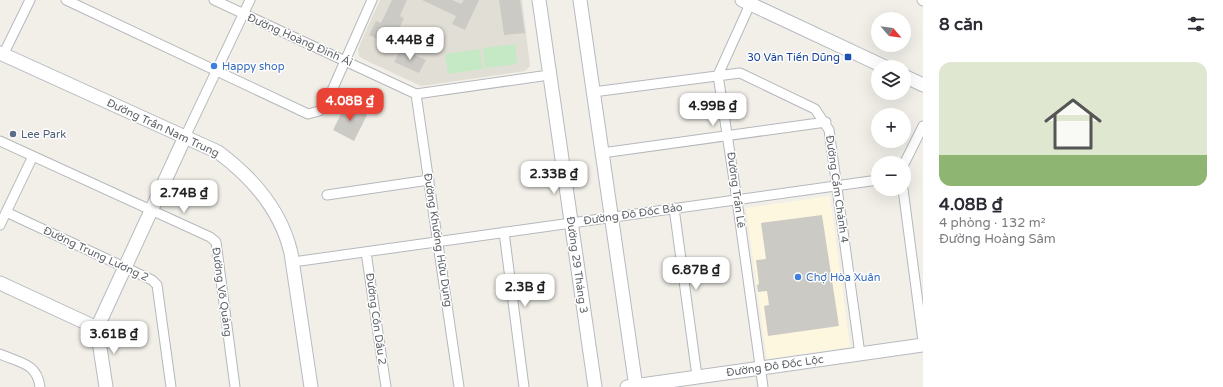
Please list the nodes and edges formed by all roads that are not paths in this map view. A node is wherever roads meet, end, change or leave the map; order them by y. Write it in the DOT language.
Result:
graph roads {
  1 [pos="30,0"];
  2 [pos="66,0"];
  3 [pos="214,0"];
  4 [pos="250,0"];
  5 [pos="372,0"];
  6 [pos="539,0"];
  7 [pos="580,0"];
  8 [pos="748,1"];
  9 [pos="243,14"];
  10 [pos="1,57"];
  11 [pos="345,60"];
  12 [pos="871,60"];
  13 [pos="216,71"];
  14 [pos="550,75"];
  15 [pos="718,75"];
  16 [pos="911,79"];
  17 [pos="923,85"];
  18 [pos="594,92"];
  19 [pos="416,94"];
  20 [pos="826,122"];
  21 [pos="923,126"];
  22 [pos="728,136"];
  23 [pos="185,137"];
  24 [pos="0,141"];
  25 [pos="602,153"];
  26 [pos="33,156"];
  27 [pos="908,156"];
  28 [pos="429,180"];
  29 [pos="871,181"];
  30 [pos="837,185"];
  31 [pos="327,195"];
  32 [pos="904,196"];
  33 [pos="738,200"];
  34 [pos="674,208"];
  35 [pos="151,211"];
  36 [pos="6,212"];
  37 [pos="612,217"];
  38 [pos="571,223"];
  39 [pos="0,226"];
  40 [pos="504,232"];
  41 [pos="438,242"];
  42 [pos="366,252"];
  43 [pos="293,262"];
  44 [pos="125,268"];
  45 [pos="0,283"];
  46 [pos="97,328"];
  47 [pos="923,341"];
  48 [pos="923,345"];
  49 [pos="0,354"];
  50 [pos="860,354"];
  51 [pos="760,368"];
  52 [pos="697,376"];
  53 [pos="40,387"];
  54 [pos="106,387"];
  55 [pos="172,387"];
  56 [pos="235,387"];
  57 [pos="311,387"];
  58 [pos="386,387"];
  59 [pos="459,387"];
  60 [pos="524,387"];
  61 [pos="595,387"];
  62 [pos="633,387"];
  63 [pos="763,387"];
  1 -- 10 [label="street"];
  2 -- 13 [label="street"];
  3 -- 9 [label="street, Đường Hoàng Đình Ái"];
  4 -- 9 [label="street"];
  5 -- 11 [label="street"];
  6 -- 14 [label="street, Đường 29 Tháng 3"];
  7 -- 18 [label="street"];
  8 -- 12 [label="street"];
  8 -- 15 [label="street"];
  9 -- 11 [label="street, Đường Hoàng Đình Ái"];
  9 -- 13 [label="street"];
  10 -- 23 [label="street, Đường Trần Nam Trung"];
  11 -- 13 [label="street"];
  11 -- 19 [label="street, Đường Hoàng Đình Ái"];
  13 -- 23 [label="street"];
  14 -- 19 [label="street"];
  14 -- 38 [label="street, Đường 29 Tháng 3"];
  15 -- 18 [label="street, Đường Cẩm Chánh 4"];
  15 -- 20 [label="street, Đường Cẩm Chánh 4"];
  15 -- 22 [label="street, Đường Trần Lê"];
  16 -- 17 [label="street"];
  18 -- 25 [label="street"];
  19 -- 28 [label="street, Đường Khương Hữu Dụng"];
  20 -- 22 [label="street"];
  20 -- 30 [label="street, Đường Cẩm Chánh 4"];
  21 -- 27 [label="street"];
  22 -- 25 [label="street"];
  22 -- 33 [label="street, Đường Trần Lê"];
  23 -- 35 [label="street"];
  23 -- 43 [label="street, Đường Trần Nam Trung"];
  24 -- 26 [label="street, Đường Võ Quảng"];
  25 -- 37 [label="street"];
  26 -- 35 [label="street, Đường Võ Quảng"];
  26 -- 36 [label="street"];
  28 -- 31 [label="street"];
  28 -- 41 [label="street, Đường Khương Hữu Dụng"];
  29 -- 30 [label="street, Đường Đô Đốc Bảo"];
  30 -- 33 [label="street, Đường Đô Đốc Bảo"];
  30 -- 50 [label="street, Đường Cẩm Chánh 4"];
  32 -- 47 [label="street"];
  33 -- 34 [label="street, Đường Đô Đốc Bảo"];
  33 -- 51 [label="street, Đường Trần Lê"];
  34 -- 37 [label="street, Đường Đô Đốc Bảo"];
  34 -- 52 [label="street"];
  35 -- 44 [label="street"];
  35 -- 56 [label="street, Đường Võ Quảng"];
  36 -- 39 [label="street"];
  36 -- 44 [label="street, Đường Trung Lương 2"];
  37 -- 38 [label="street, Đường Đô Đốc Bảo"];
  37 -- 62 [label="street"];
  38 -- 40 [label="street, Đường Đô Đốc Bảo"];
  38 -- 61 [label="street, Đường 29 Tháng 3"];
  40 -- 41 [label="street, Đường Đô Đốc Bảo"];
  40 -- 60 [label="street"];
  41 -- 42 [label="street, Đường Đô Đốc Bảo"];
  41 -- 59 [label="street, Đường Khương Hữu Dụng"];
  42 -- 43 [label="street, Đường Đô Đốc Bảo"];
  42 -- 58 [label="street, Đường Cồn Dầu 2"];
  43 -- 57 [label="street, Đường Trần Nam Trung"];
  44 -- 46 [label="street"];
  44 -- 55 [label="street, Đường Trung Lương 2"];
  45 -- 46 [label="street"];
  46 -- 54 [label="street"];
  48 -- 50 [label="street, Đường Đô Đốc Lộc"];
  49 -- 53 [label="street"];
  50 -- 51 [label="street, Đường Đô Đốc Lộc"];
  51 -- 52 [label="street, Đường Đô Đốc Lộc"];
  51 -- 63 [label="street, Đường Trần Lê"];
  52 -- 62 [label="street, Đường Đô Đốc Lộc"];
}
